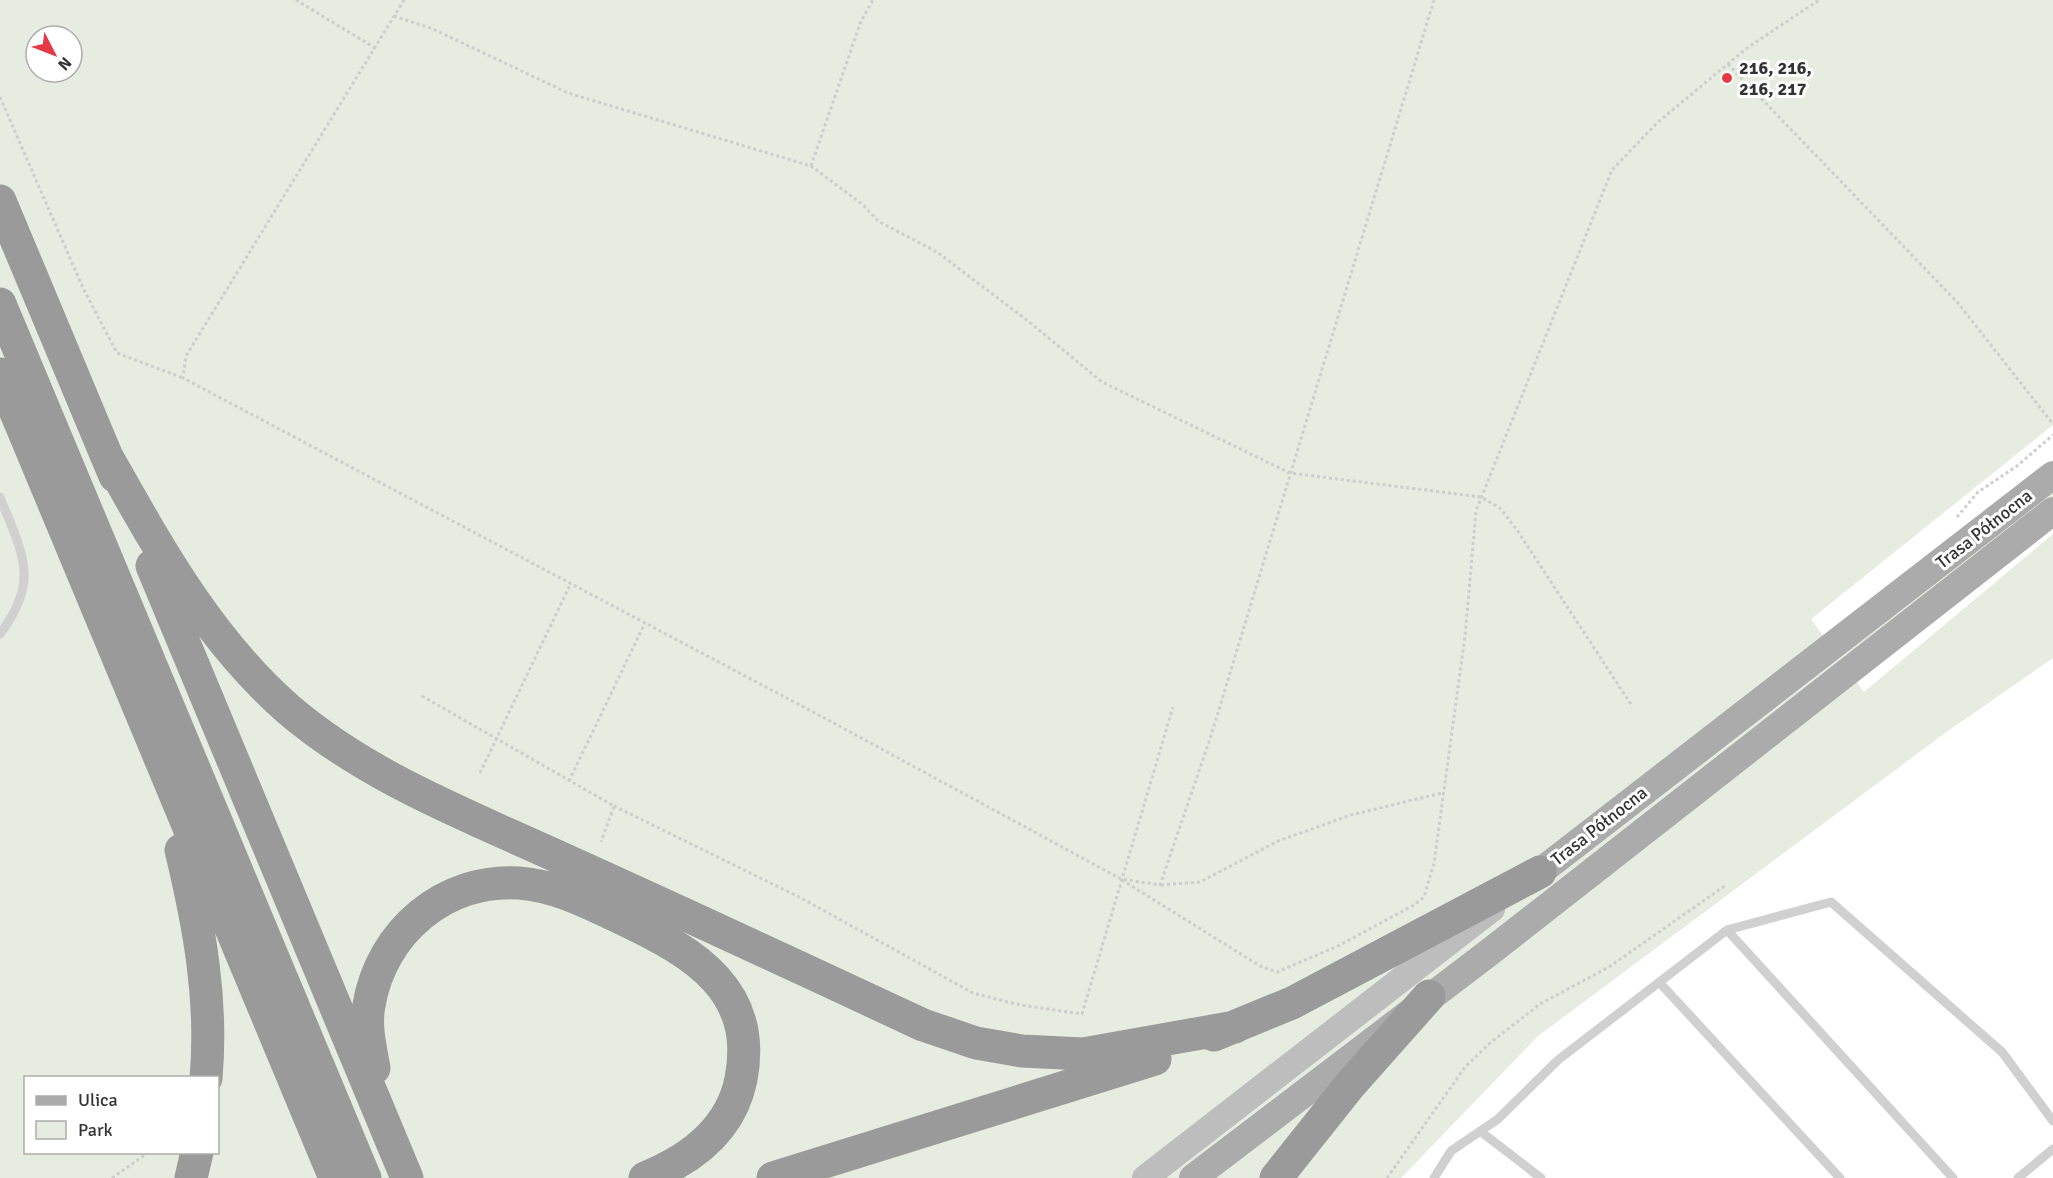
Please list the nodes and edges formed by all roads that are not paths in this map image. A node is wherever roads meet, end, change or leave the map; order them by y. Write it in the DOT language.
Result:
graph roads {
  1 [pos="0,201"];
  2 [pos="0,304"];
  3 [pos="0,374"];
  4 [pos="106,455"];
  5 [pos="2053,475"];
  6 [pos="0,497"];
  7 [pos="2053,511"];
  8 [pos="0,634"];
  9 [pos="157,752"];
  10 [pos="1540,872"];
  11 [pos="1727,930"];
  12 [pos="1659,982"];
  13 [pos="1429,996"];
  14 [pos="1235,1027"];
  15 [pos="206,1076"];
  16 [pos="2053,1121"];
  17 [pos="384,1122"];
  18 [pos="1480,1131"];
  19 [pos="2053,1149"];
  20 [pos="197,1154"];
  21 [pos="191,1178"];
  22 [pos="335,1178"];
  23 [pos="365,1178"];
  24 [pos="407,1178"];
  25 [pos="645,1178"];
  26 [pos="773,1178"];
  27 [pos="1145,1178"];
  28 [pos="1193,1178"];
  29 [pos="1276,1178"];
  30 [pos="1434,1178"];
  31 [pos="1541,1178"];
  32 [pos="1840,1178"];
  33 [pos="1953,1178"];
  34 [pos="2018,1178"];
  1 -- 4 [label="highway"];
  2 -- 23 [label="highway"];
  3 -- 9 [label="highway"];
  4 -- 14 [label="highway"];
  4 -- 17 [label="highway"];
  5 -- 10 [label="main road, Trasa Północna"];
  6 -- 8 [label="lane"];
  7 -- 13 [label="main road, Trasa Północna"];
  9 -- 15 [label="highway"];
  9 -- 22 [label="highway"];
  10 -- 14 [label="highway"];
  10 -- 27 [label="street, Trasa Północna"];
  11 -- 12 [label="lane"];
  11 -- 16 [label="lane"];
  11 -- 33 [label="lane"];
  12 -- 18 [label="lane"];
  12 -- 32 [label="lane"];
  13 -- 28 [label="main road, Trasa Północna"];
  13 -- 29 [label="highway"];
  14 -- 26 [label="highway"];
  17 -- 24 [label="highway"];
  17 -- 25 [label="highway"];
  18 -- 30 [label="lane"];
  18 -- 31 [label="lane"];
  19 -- 34 [label="lane"];
  20 -- 21 [label="highway"];
}
